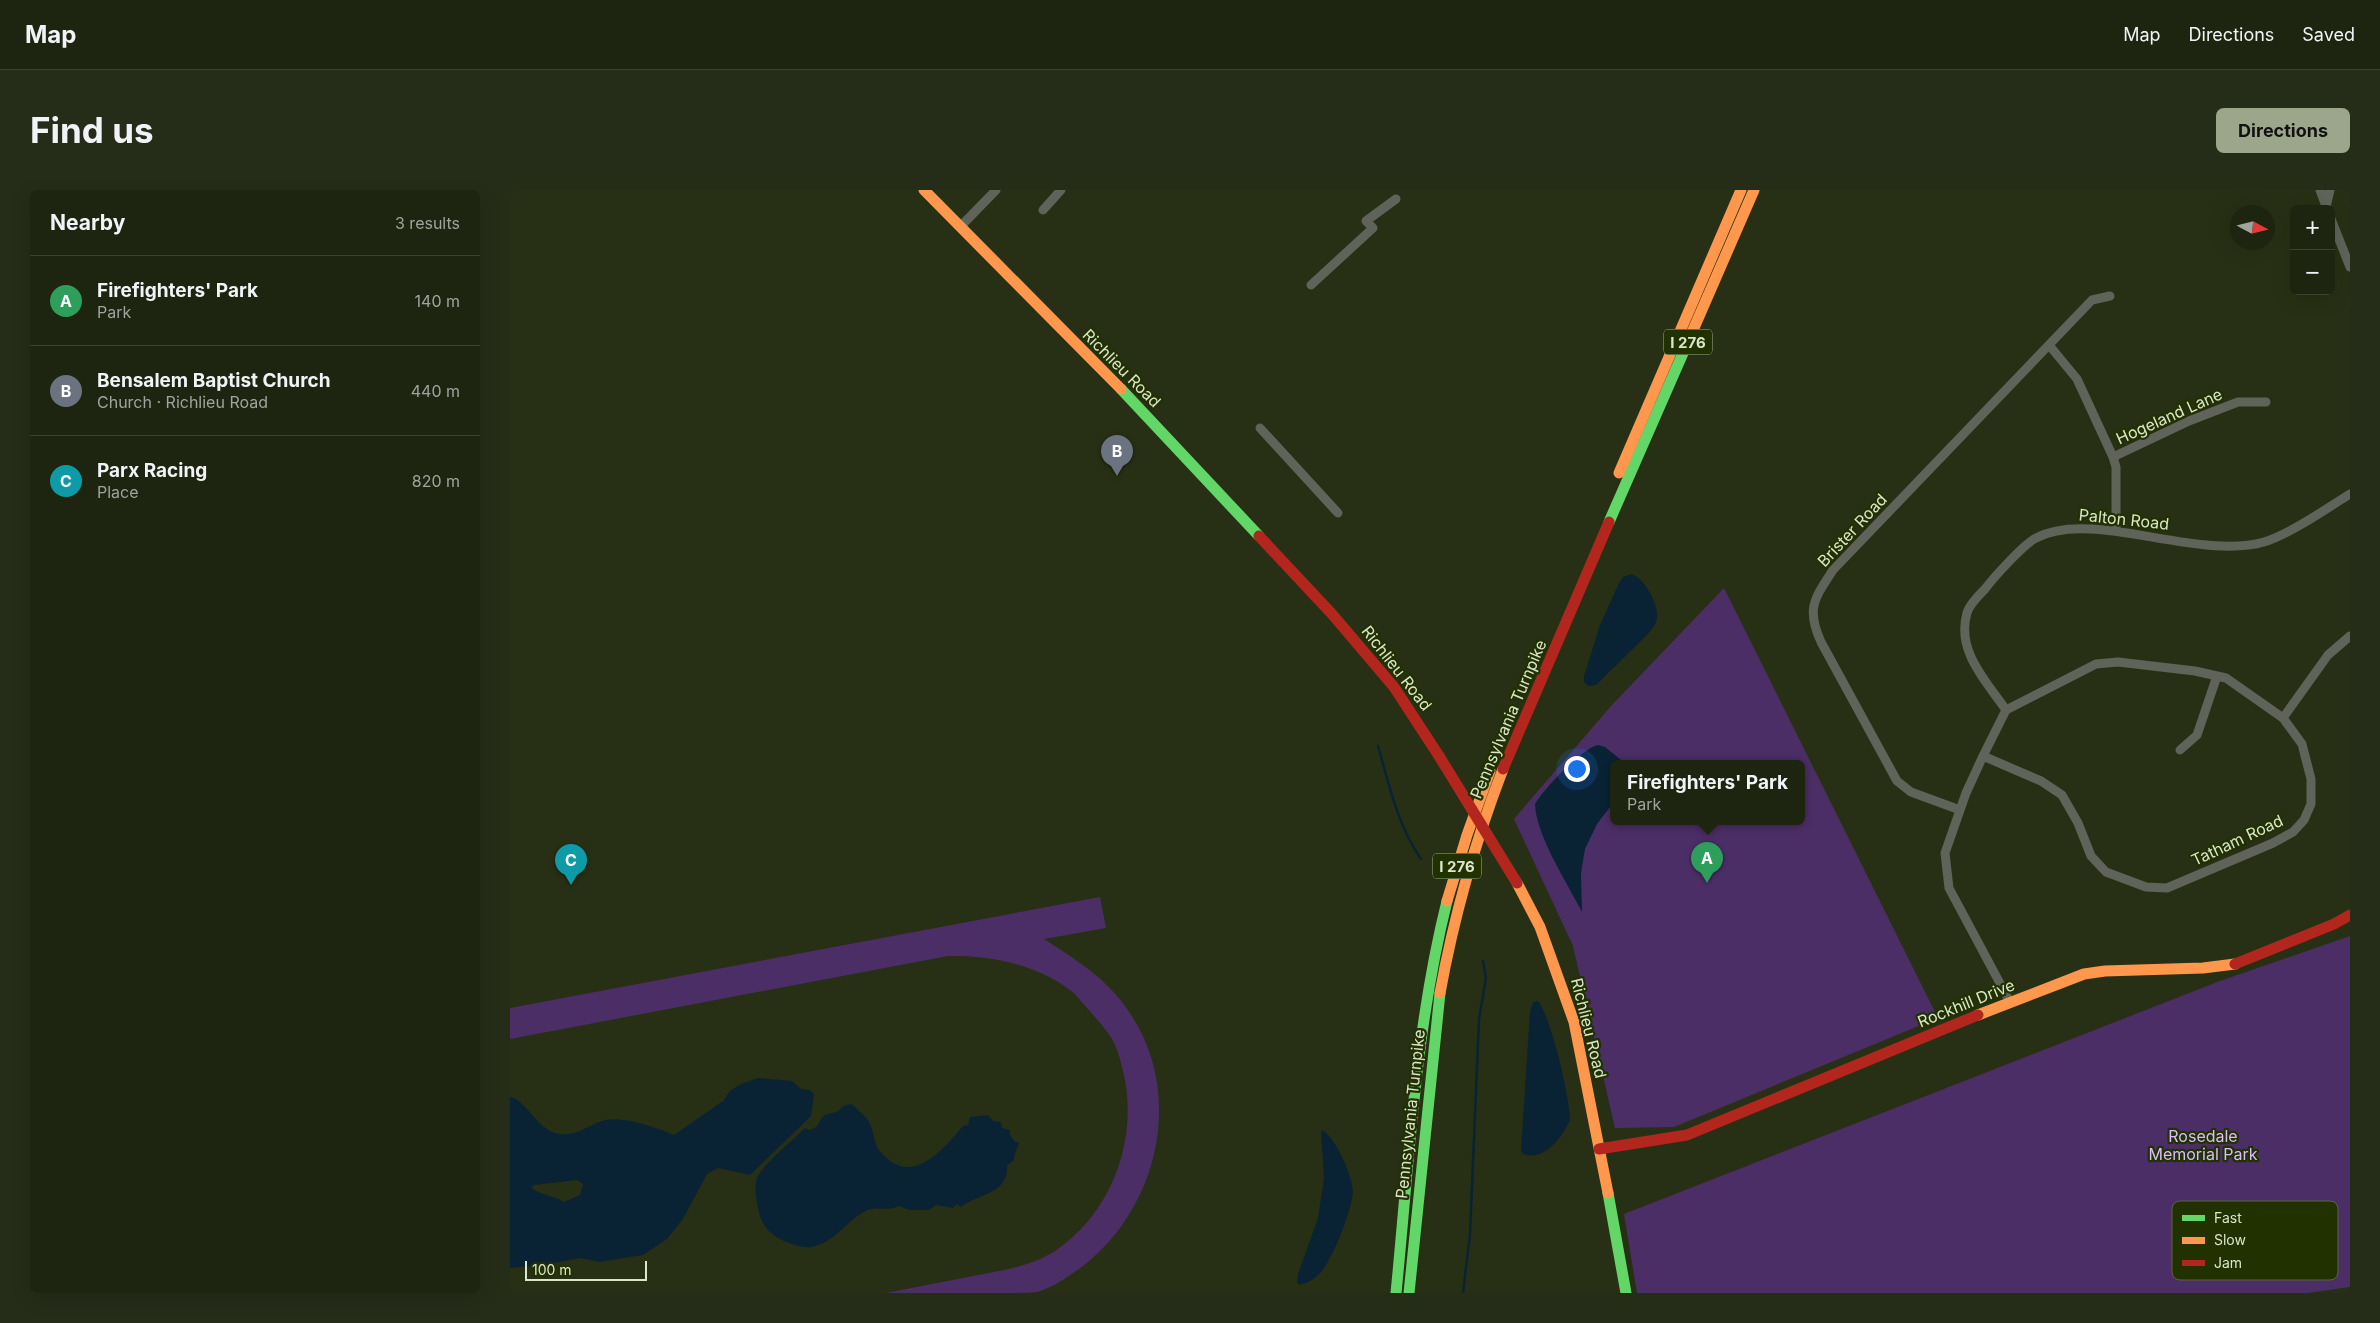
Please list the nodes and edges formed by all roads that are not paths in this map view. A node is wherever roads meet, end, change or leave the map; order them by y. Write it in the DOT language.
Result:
graph roads {
  1 [pos="924,190"];
  2 [pos="996,190"];
  3 [pos="1061,190"];
  4 [pos="1741,190"];
  5 [pos="1754,190"];
  6 [pos="2320,190"];
  7 [pos="2330,190"];
  8 [pos="1396,199"];
  9 [pos="2326,205"];
  10 [pos="2328,205"];
  11 [pos="1043,210"];
  12 [pos="960,227"];
  13 [pos="2335,230"];
  14 [pos="2350,267"];
  15 [pos="1311,285"];
  16 [pos="2110,296"];
  17 [pos="2048,345"];
  18 [pos="2266,402"];
  19 [pos="1260,428"];
  20 [pos="2113,456"];
  21 [pos="2350,494"];
  22 [pos="1338,513"];
  23 [pos="2116,530"];
  24 [pos="2350,636"];
  25 [pos="2217,676"];
  26 [pos="2006,710"];
  27 [pos="2283,718"];
  28 [pos="2180,750"];
  29 [pos="1983,756"];
  30 [pos="1960,810"];
  31 [pos="2350,915"];
  32 [pos="2010,1002"];
  33 [pos="1600,1149"];
  34 [pos="1396,1293"];
  35 [pos="1409,1293"];
  36 [pos="1626,1293"];
  1 -- 12 [label="main road, Richlieu Road"];
  2 -- 12 [label="street"];
  3 -- 11 [label="street"];
  4 -- 34 [label="main road, Pennsylvania Turnpike / I 276"];
  5 -- 35 [label="main road, Pennsylvania Turnpike / I 276"];
  6 -- 9 [label="street"];
  7 -- 10 [label="street"];
  8 -- 15 [label="street"];
  12 -- 33 [label="main road, Richlieu Road, bridge"];
  13 -- 14 [label="street"];
  16 -- 17 [label="street, Brister Road"];
  17 -- 20 [label="street"];
  17 -- 30 [label="street, Brister Road"];
  18 -- 20 [label="street, Hogeland Lane"];
  19 -- 22 [label="street"];
  20 -- 23 [label="street"];
  21 -- 23 [label="street, Palton Road"];
  23 -- 26 [label="street, Palton Road"];
  24 -- 27 [label="street"];
  25 -- 26 [label="street, Tatham Road"];
  25 -- 27 [label="street, Tatham Road"];
  25 -- 28 [label="street"];
  26 -- 29 [label="street"];
  27 -- 29 [label="street, Tatham Road"];
  29 -- 30 [label="street"];
  30 -- 32 [label="street"];
  31 -- 32 [label="main road, Rockhill Drive"];
  32 -- 33 [label="main road, Rockhill Drive"];
  33 -- 36 [label="main road, Richlieu Road"];
}
